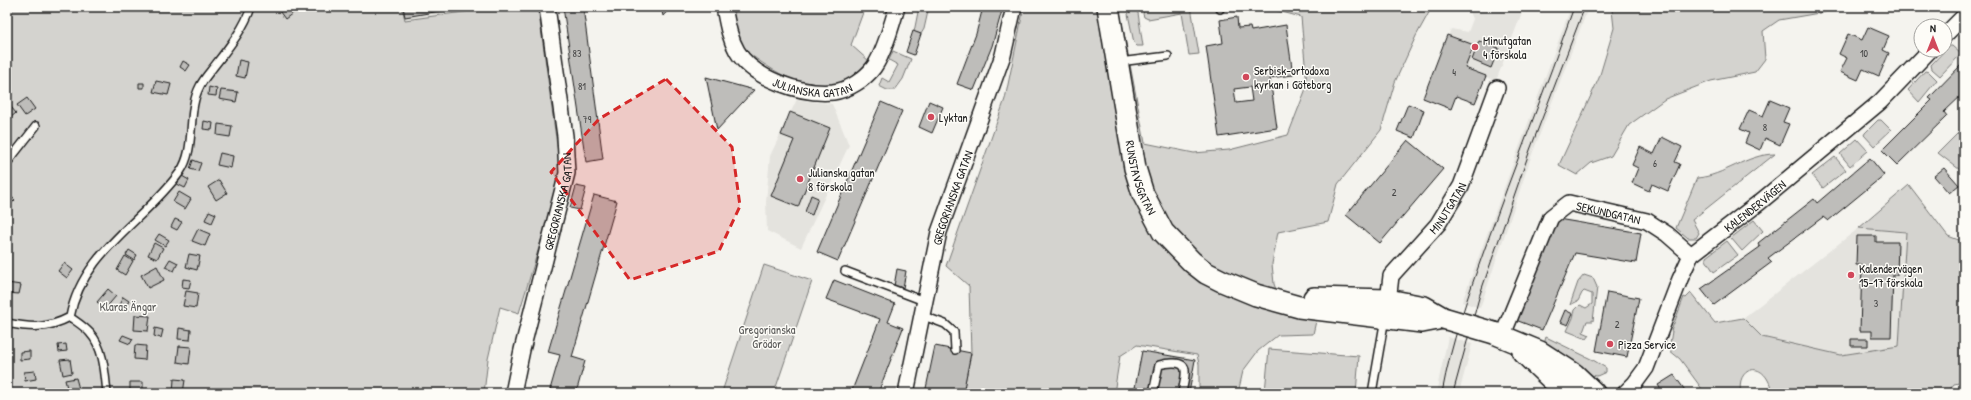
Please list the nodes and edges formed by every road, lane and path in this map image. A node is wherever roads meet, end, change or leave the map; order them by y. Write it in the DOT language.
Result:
graph roads {
  1 [pos="251,7"];
  2 [pos="547,7"];
  3 [pos="724,7"];
  4 [pos="896,7"];
  5 [pos="1014,7"];
  6 [pos="1108,7"];
  7 [pos="1964,16"];
  8 [pos="1953,27"];
  9 [pos="1168,56"];
  10 [pos="1922,58"];
  11 [pos="1118,62"];
  12 [pos="1497,88"];
  13 [pos="36,126"];
  14 [pos="7,163"];
  15 [pos="1691,255"];
  16 [pos="845,271"];
  17 [pos="922,308"];
  18 [pos="1387,308"];
  19 [pos="70,318"];
  20 [pos="7,323"];
  21 [pos="1502,337"];
  22 [pos="955,350"];
  23 [pos="107,393"];
  24 [pos="513,393"];
  25 [pos="906,393"];
  26 [pos="1153,393"];
  27 [pos="1182,393"];
  28 [pos="1372,393"];
  29 [pos="1566,393"];
  30 [pos="1594,393"];
  31 [pos="1625,393"];
  1 -- 19 [label="lane"];
  2 -- 24 [label="street, GREGORIANSKA GATAN"];
  3 -- 4 [label="street, JULIANSKA GATAN"];
  5 -- 17 [label="street, GREGORIANSKA GATAN"];
  6 -- 11 [label="street, RUNSTAVSGATAN"];
  7 -- 8 [label="street"];
  9 -- 11 [label="lane"];
  10 -- 15 [label="street, KALENDERVÄGEN"];
  11 -- 18 [label="street, RUNSTAVSGATAN"];
  12 -- 18 [label="street, MINUTGATAN"];
  13 -- 14 [label="lane"];
  15 -- 21 [label="street, SEKUNDGATAN"];
  15 -- 31 [label="street, KALENDERVÄGEN"];
  16 -- 17 [label="lane"];
  17 -- 22 [label="lane"];
  17 -- 25 [label="street, GREGORIANSKA GATAN"];
  18 -- 21 [label="street, RUNSTAVSGATAN, bridge"];
  18 -- 28 [label="lane"];
  19 -- 20 [label="lane"];
  19 -- 23 [label="lane"];
  21 -- 29 [label="street, RUNSTAVSGATAN"];
  21 -- 30 [label="street, RUNSTAVSGATAN"];
  26 -- 27 [label="lane"];
}
